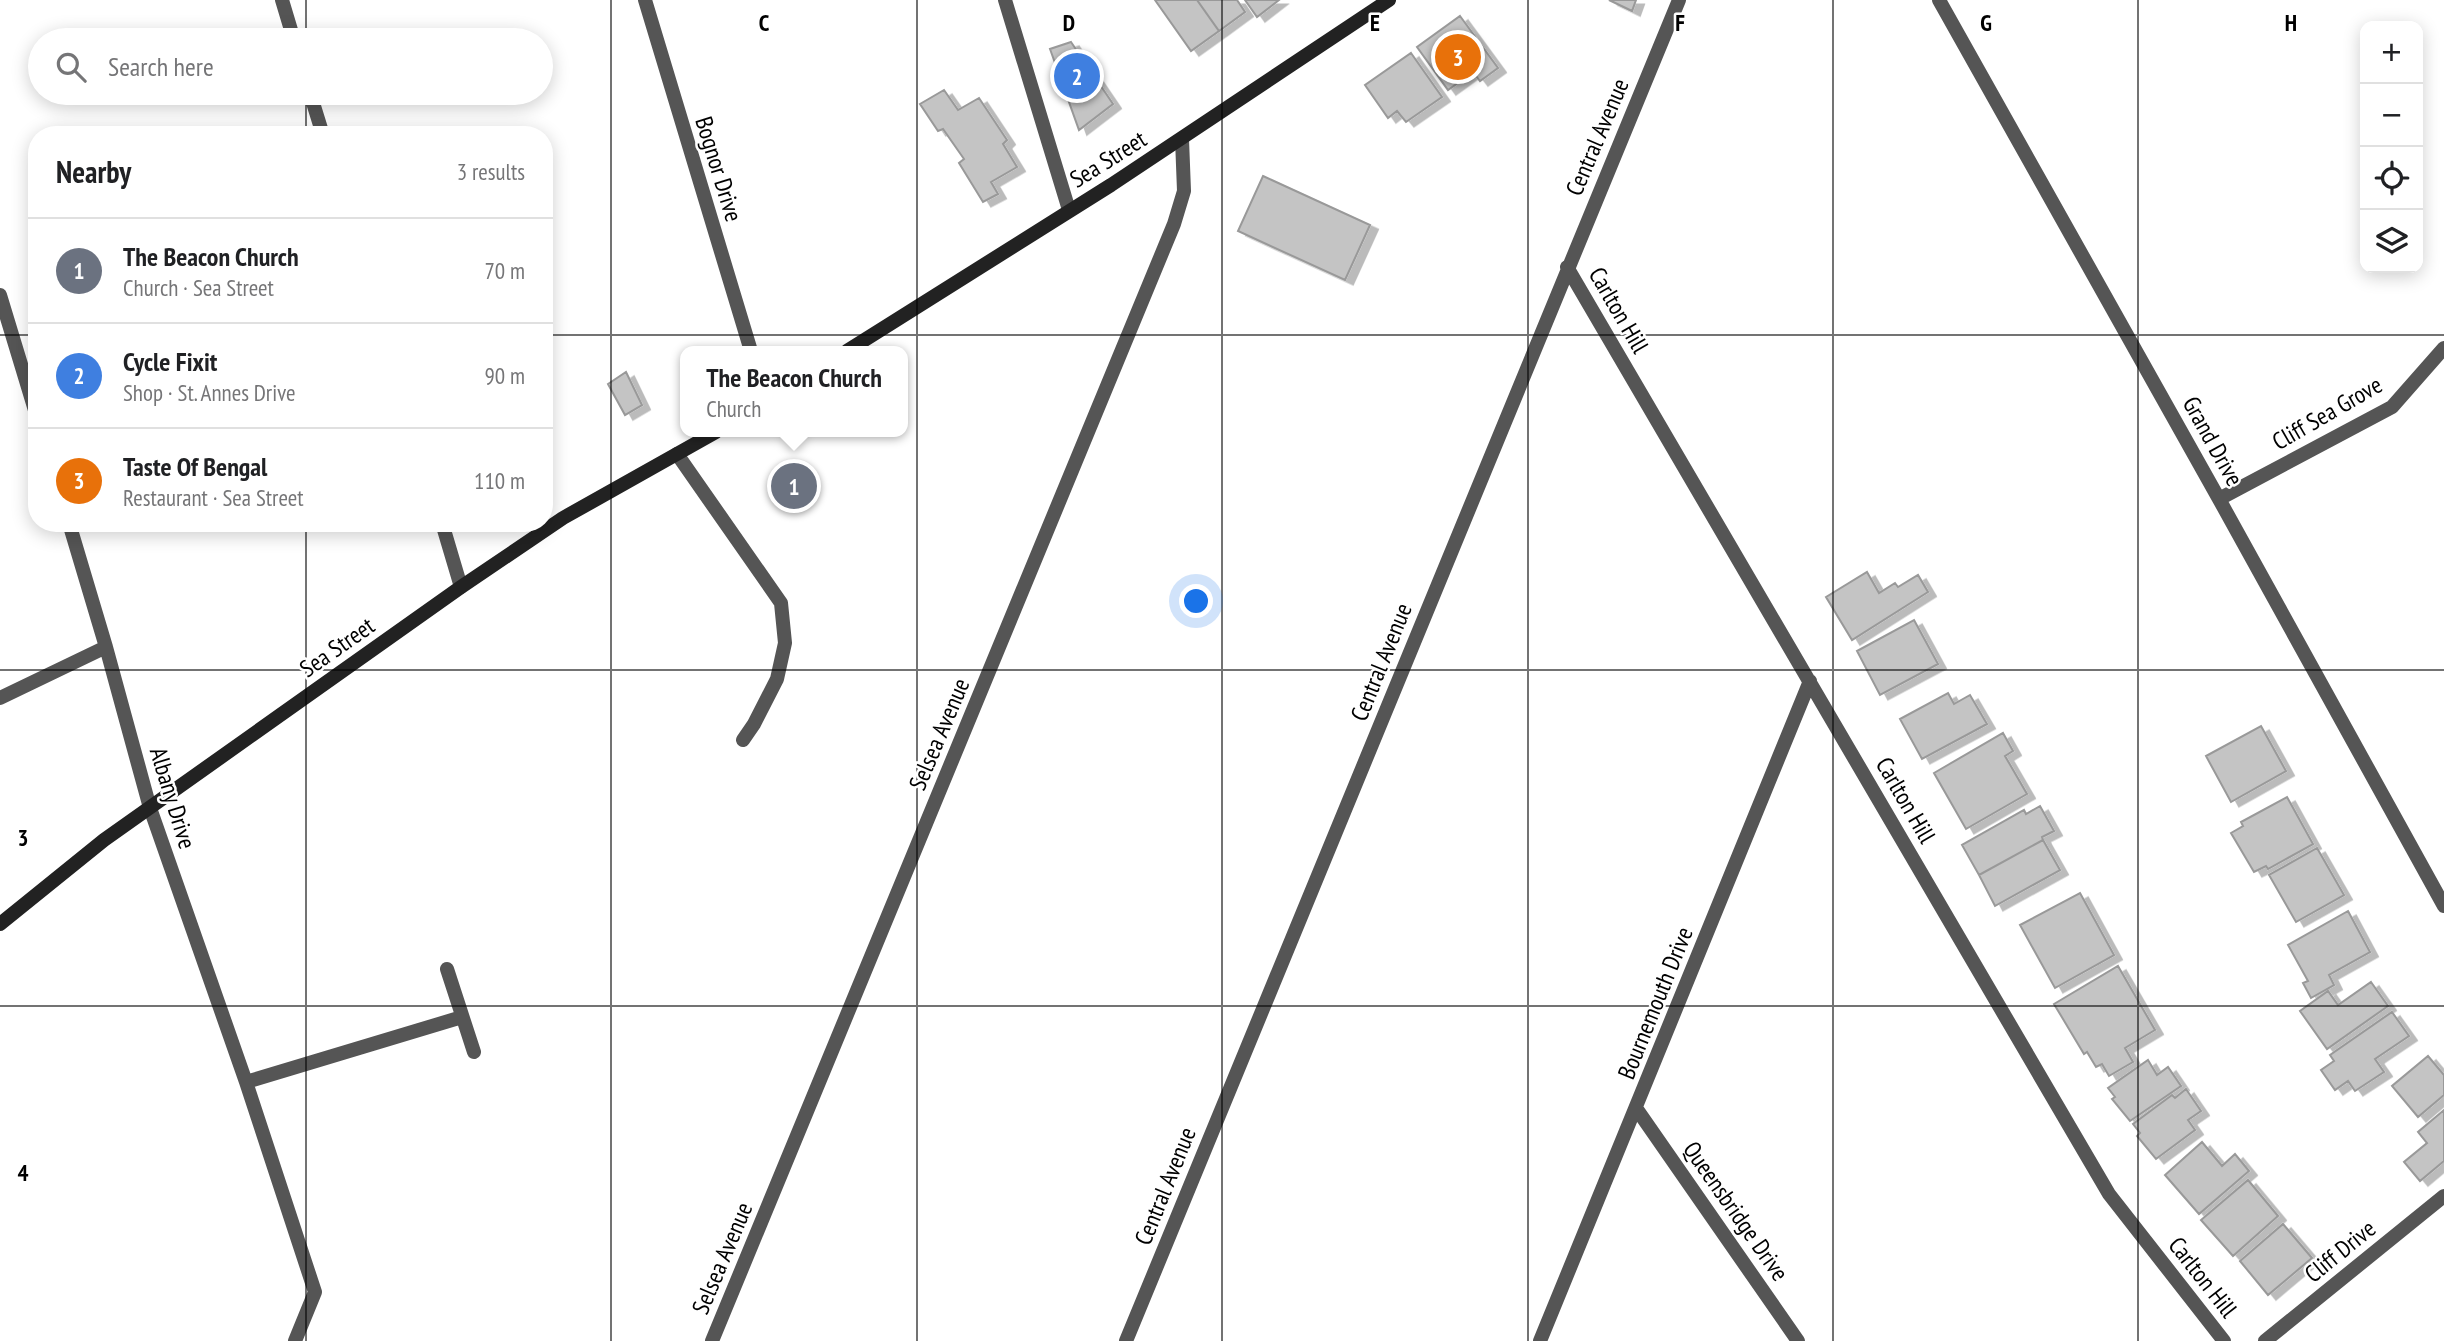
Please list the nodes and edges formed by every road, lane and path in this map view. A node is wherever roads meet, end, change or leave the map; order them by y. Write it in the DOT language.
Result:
graph roads {
  1 [pos="282,0"];
  2 [pos="645,0"];
  3 [pos="1005,0"];
  4 [pos="1389,0"];
  5 [pos="1679,0"];
  6 [pos="1939,0"];
  7 [pos="290,28"];
  8 [pos="314,105"];
  9 [pos="320,126"];
  10 [pos="1182,139"];
  11 [pos="1069,210"];
  12 [pos="1567,267"];
  13 [pos="0,295"];
  14 [pos="749,346"];
  15 [pos="855,346"];
  16 [pos="2444,348"];
  17 [pos="28,387"];
  18 [pos="707,437"];
  19 [pos="677,454"];
  20 [pos="2219,499"];
  21 [pos="553,525"];
  22 [pos="72,532"];
  23 [pos="445,532"];
  24 [pos="543,532"];
  25 [pos="461,587"];
  26 [pos="106,647"];
  27 [pos="1810,681"];
  28 [pos="0,698"];
  29 [pos="743,740"];
  30 [pos="150,808"];
  31 [pos="2444,906"];
  32 [pos="0,924"];
  33 [pos="447,969"];
  34 [pos="462,1017"];
  35 [pos="474,1052"];
  36 [pos="246,1082"];
  37 [pos="1636,1108"];
  38 [pos="2444,1196"];
  39 [pos="295,1341"];
  40 [pos="712,1341"];
  41 [pos="1126,1341"];
  42 [pos="1540,1341"];
  43 [pos="1798,1341"];
  44 [pos="2224,1341"];
  45 [pos="2265,1341"];
  1 -- 7 [label="street"];
  2 -- 14 [label="street, Bognor Drive"];
  3 -- 11 [label="street"];
  4 -- 10 [label="main road, Sea Street"];
  5 -- 12 [label="street, Central Avenue"];
  6 -- 20 [label="street, Grand Drive"];
  8 -- 9 [label="street"];
  10 -- 11 [label="main road, Sea Street"];
  10 -- 40 [label="street, Selsea Avenue"];
  11 -- 15 [label="main road, Sea Street"];
  12 -- 27 [label="street, Carlton Hill"];
  12 -- 41 [label="street, Central Avenue"];
  13 -- 17 [label="street"];
  16 -- 20 [label="street, Cliff Sea Grove"];
  18 -- 19 [label="main road, Sea Street"];
  19 -- 21 [label="main road, Sea Street"];
  19 -- 29 [label="street"];
  20 -- 31 [label="street, Grand Drive"];
  22 -- 26 [label="street, Albany Drive"];
  23 -- 25 [label="street"];
  24 -- 25 [label="main road, Sea Street"];
  25 -- 30 [label="main road, Sea Street"];
  26 -- 28 [label="street"];
  26 -- 30 [label="street, Albany Drive"];
  27 -- 37 [label="street, Bournemouth Drive"];
  27 -- 44 [label="street, Carlton Hill"];
  30 -- 32 [label="main road, Sea Street"];
  30 -- 36 [label="street, Albany Drive"];
  33 -- 34 [label="street"];
  34 -- 35 [label="street"];
  34 -- 36 [label="street"];
  36 -- 39 [label="street, Albany Drive"];
  37 -- 42 [label="street, Bournemouth Drive"];
  37 -- 43 [label="street, Queensbridge Drive"];
  38 -- 45 [label="street, Cliff Drive"];
}
